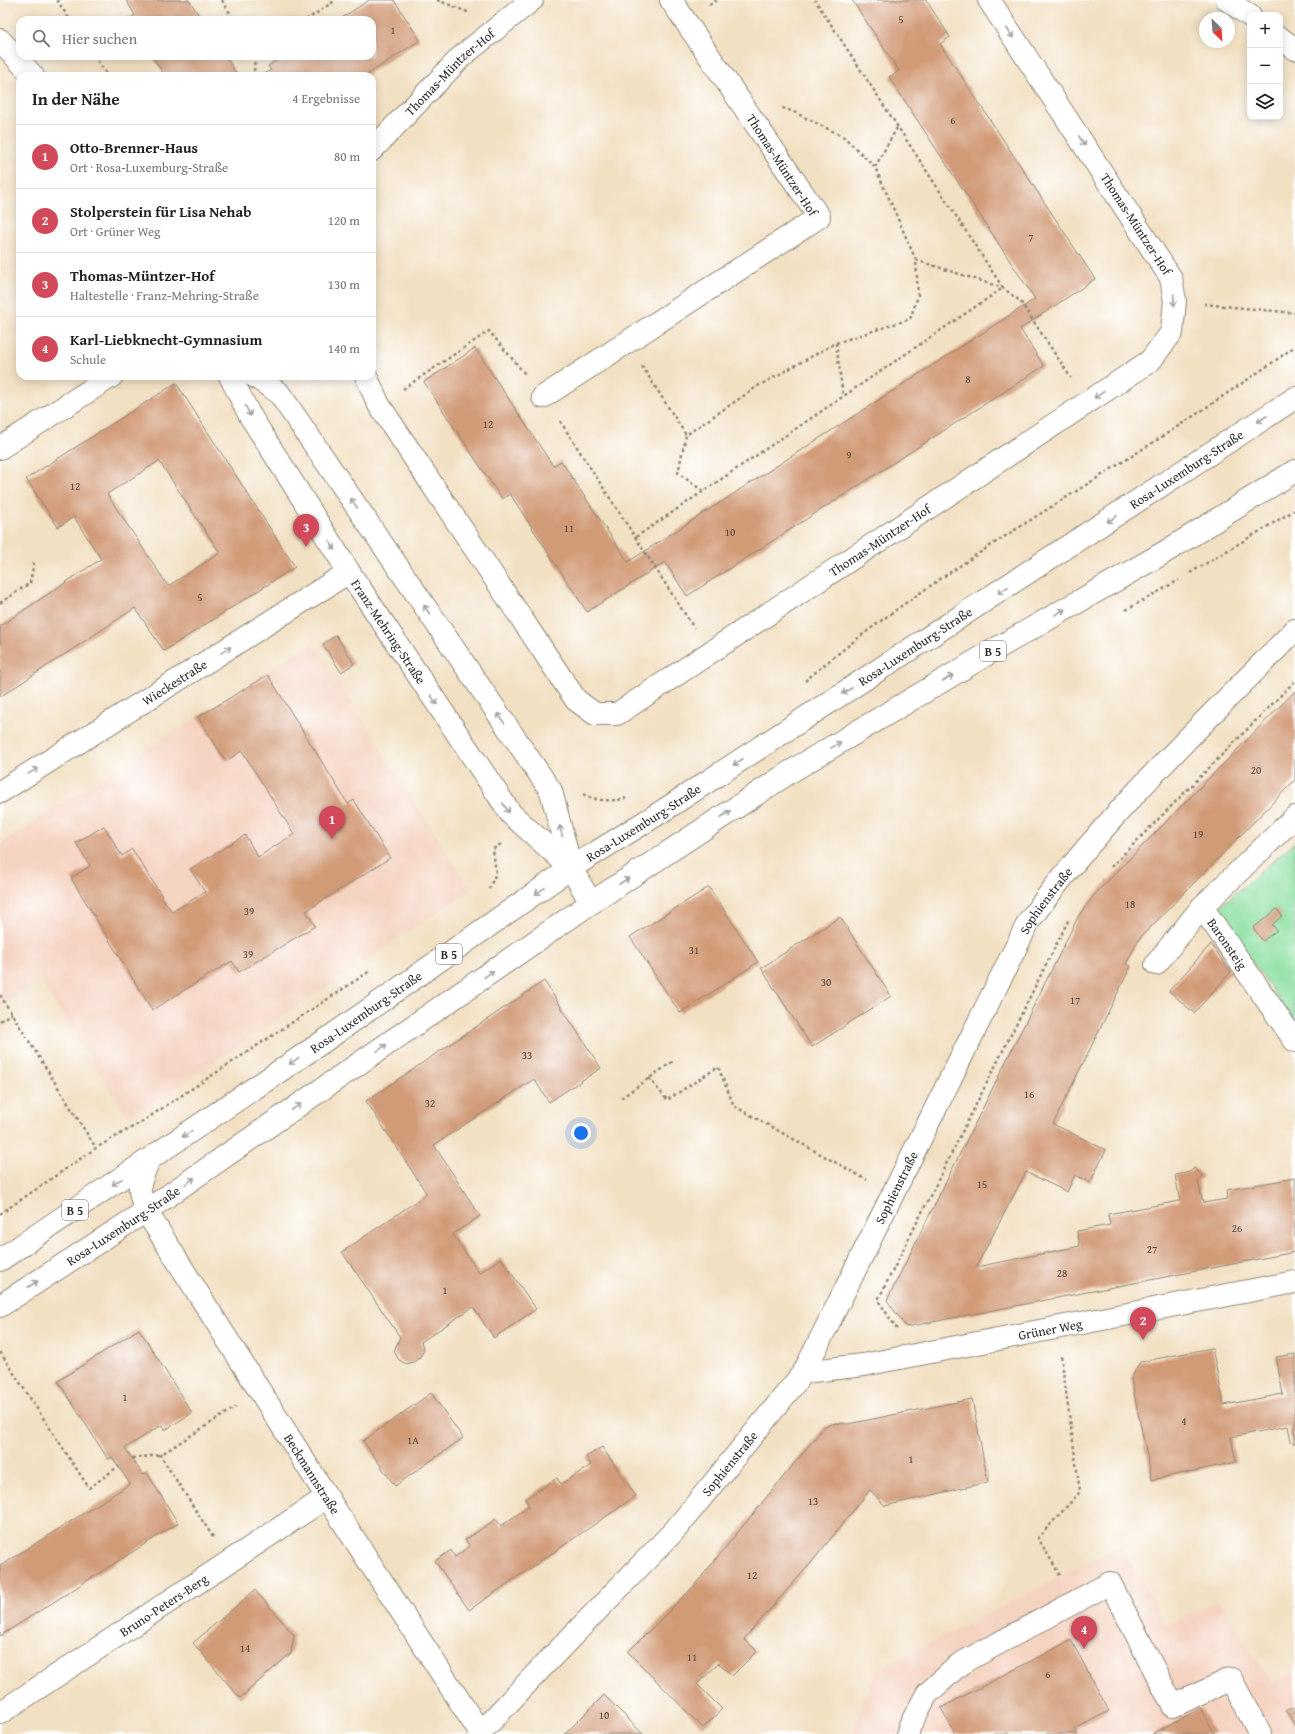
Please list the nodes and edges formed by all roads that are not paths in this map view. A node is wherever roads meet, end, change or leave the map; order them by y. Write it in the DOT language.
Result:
graph roads {
  1 [pos="532,0"];
  2 [pos="671,0"];
  3 [pos="989,0"];
  4 [pos="1227,0"];
  5 [pos="1247,14"];
  6 [pos="0,40"];
  7 [pos="1283,40"];
  8 [pos="1295,49"];
  9 [pos="16,57"];
  10 [pos="18,60"];
  11 [pos="29,72"];
  12 [pos="376,146"];
  13 [pos="106,380"];
  14 [pos="232,380"];
  15 [pos="260,380"];
  16 [pos="368,380"];
  17 [pos="543,396"];
  18 [pos="1295,398"];
  19 [pos="0,448"];
  20 [pos="1295,471"];
  21 [pos="349,572"];
  22 [pos="1295,630"];
  23 [pos="0,792"];
  24 [pos="1295,817"];
  25 [pos="571,868"];
  26 [pos="591,903"];
  27 [pos="1202,907"];
  28 [pos="1156,964"];
  29 [pos="1295,1040"];
  30 [pos="149,1160"];
  31 [pos="146,1211"];
  32 [pos="0,1260"];
  33 [pos="1295,1282"];
  34 [pos="0,1306"];
  35 [pos="804,1372"];
  36 [pos="327,1497"];
  37 [pos="0,1713"];
  38 [pos="480,1734"];
  39 [pos="908,1734"];
  40 [pos="1260,1734"];
  1 -- 12 [label="street, Thomas-Müntzer-Hof"];
  2 -- 17 [label="street, Thomas-Müntzer-Hof"];
  3 -- 16 [label="street, Thomas-Müntzer-Hof, one-way"];
  4 -- 5 [label="street"];
  6 -- 9 [label="street"];
  7 -- 8 [label="street"];
  10 -- 11 [label="street"];
  13 -- 19 [label="street"];
  14 -- 21 [label="street, Franz-Mehring-Straße, one-way"];
  25 -- 15 [label="street, Franz-Mehring-Straße, one-way"];
  18 -- 25 [label="street, Rosa-Luxemburg-Straße / B 5, one-way"];
  26 -- 20 [label="street, Rosa-Luxemburg-Straße / B 5, one-way"];
  23 -- 21 [label="street, Wieckestraße, one-way"];
  21 -- 25 [label="street, Franz-Mehring-Straße, one-way"];
  22 -- 35 [label="street, Sophienstraße"];
  24 -- 27 [label="street"];
  25 -- 26 [label="street, Franz-Mehring-Straße"];
  25 -- 30 [label="street, Rosa-Luxemburg-Straße / B 5, one-way"];
  31 -- 26 [label="street, Rosa-Luxemburg-Straße / B 5, one-way"];
  27 -- 28 [label="street, Baronsteig"];
  27 -- 29 [label="street, Baronsteig"];
  30 -- 31 [label="street, Beckmannstraße"];
  30 -- 32 [label="street, Rosa-Luxemburg-Straße / B 5, one-way"];
  34 -- 31 [label="street, Rosa-Luxemburg-Straße / B 5, one-way"];
  31 -- 36 [label="street, Beckmannstraße"];
  33 -- 35 [label="street, Grüner Weg"];
  35 -- 38 [label="street, Sophienstraße"];
  36 -- 37 [label="street, Bruno-Peters-Berg"];
  36 -- 38 [label="street, Beckmannstraße"];
  39 -- 40 [label="street"];
}
